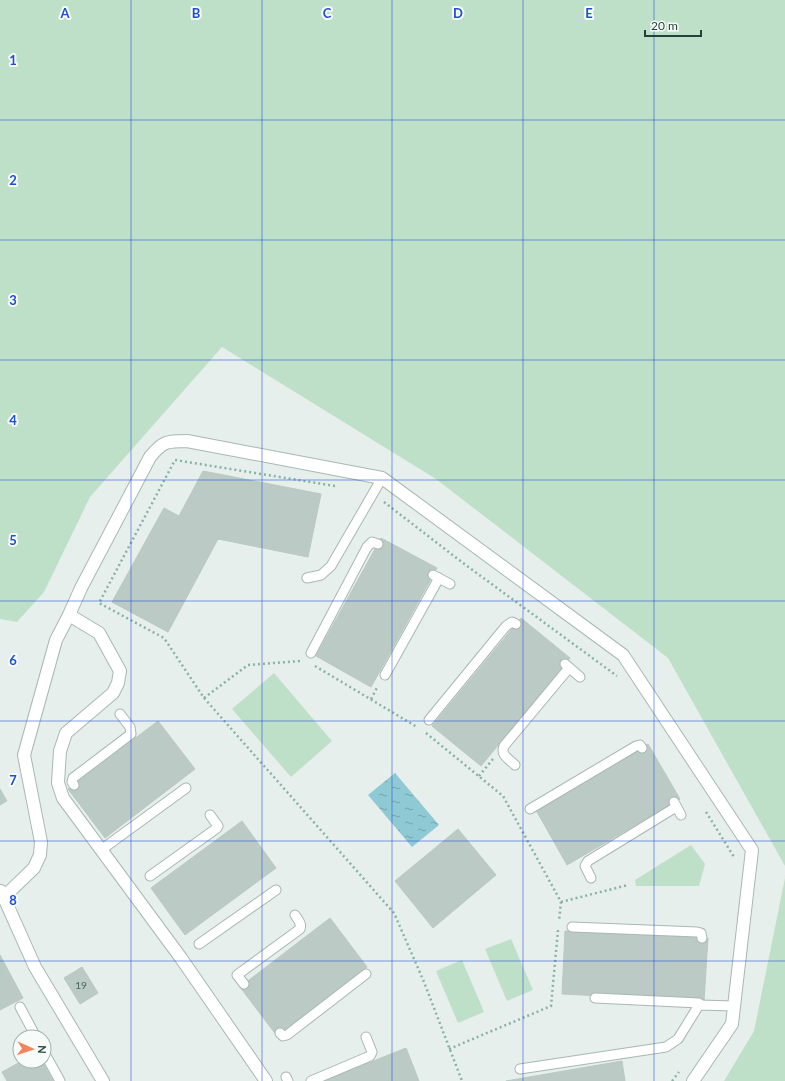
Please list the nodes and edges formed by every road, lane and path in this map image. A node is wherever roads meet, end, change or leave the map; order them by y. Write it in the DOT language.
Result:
graph roads {
  1 [pos="382,478"];
  2 [pos="378,544"];
  3 [pos="307,578"];
  4 [pos="450,584"];
  5 [pos="69,615"];
  6 [pos="516,624"];
  7 [pos="308,657"];
  8 [pos="312,665"];
  9 [pos="385,675"];
  10 [pos="580,677"];
  11 [pos="204,698"];
  12 [pos="120,714"];
  13 [pos="429,720"];
  14 [pos="642,748"];
  15 [pos="503,750"];
  16 [pos="515,765"];
  17 [pos="479,776"];
  18 [pos="74,785"];
  19 [pos="186,788"];
  20 [pos="677,808"];
  21 [pos="530,809"];
  22 [pos="210,815"];
  23 [pos="102,850"];
  24 [pos="150,876"];
  25 [pos="591,878"];
  26 [pos="628,885"];
  27 [pos="276,890"];
  28 [pos="2,893"];
  29 [pos="560,902"];
  30 [pos="295,915"];
  31 [pos="572,927"];
  32 [pos="702,938"];
  33 [pos="199,944"];
  34 [pos="366,974"];
  35 [pos="244,984"];
  36 [pos="595,998"];
  37 [pos="699,1003"];
  38 [pos="734,1006"];
  39 [pos="20,1007"];
  40 [pos="32,1029"];
  41 [pos="280,1033"];
  42 [pos="366,1037"];
  43 [pos="449,1049"];
  44 [pos="52,1066"];
  45 [pos="520,1069"];
  46 [pos="60,1081"];
  47 [pos="103,1081"];
  48 [pos="266,1081"];
  49 [pos="311,1081"];
  50 [pos="693,1081"];
  1 -- 3 [label="lane"];
  1 -- 5 [label="street"];
  1 -- 38 [label="street"];
  2 -- 7 [label="lane"];
  4 -- 9 [label="lane"];
  5 -- 23 [label="street"];
  5 -- 28 [label="street"];
  6 -- 13 [label="lane"];
  7 -- 11 [label="path"];
  8 -- 17 [label="path"];
  10 -- 15 [label="lane"];
  12 -- 18 [label="lane"];
  14 -- 21 [label="lane"];
  15 -- 16 [label="lane"];
  15 -- 17 [label="path"];
  17 -- 29 [label="path"];
  19 -- 23 [label="lane"];
  20 -- 25 [label="lane"];
  22 -- 24 [label="lane"];
  23 -- 48 [label="street"];
  26 -- 29 [label="path"];
  27 -- 33 [label="lane"];
  28 -- 47 [label="street"];
  29 -- 43 [label="path"];
  30 -- 35 [label="lane"];
  31 -- 32 [label="lane"];
  34 -- 41 [label="lane"];
  36 -- 37 [label="lane"];
  37 -- 38 [label="lane"];
  37 -- 45 [label="lane"];
  38 -- 50 [label="street"];
  39 -- 40 [label="lane"];
  42 -- 49 [label="lane"];
  44 -- 46 [label="lane"];
}
